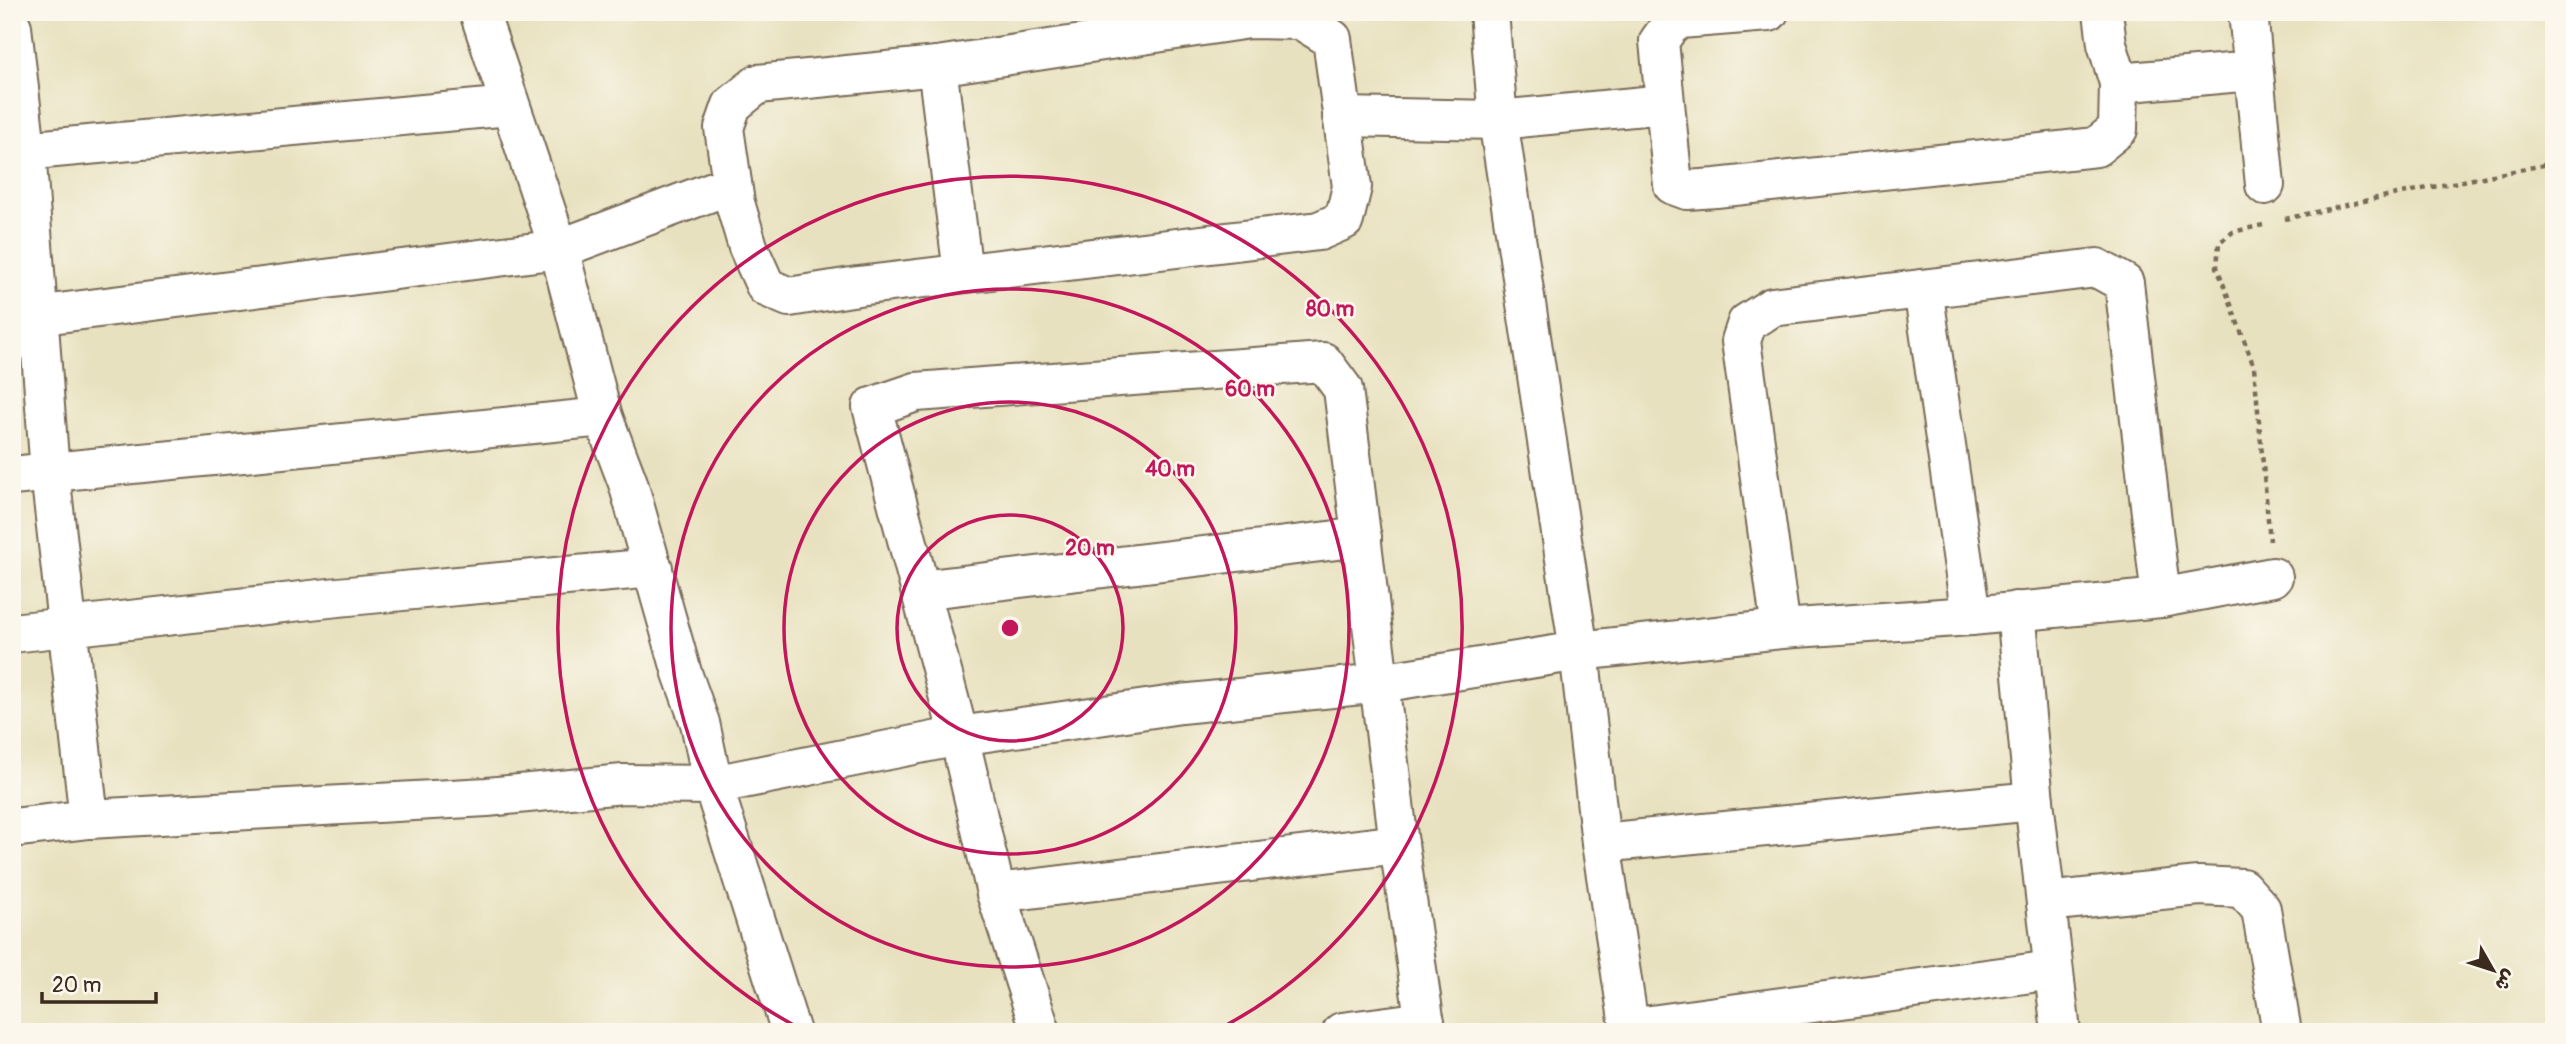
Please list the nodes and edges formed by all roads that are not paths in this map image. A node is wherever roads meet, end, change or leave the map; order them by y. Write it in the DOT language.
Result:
graph roads {
  1 [pos="479,12"];
  2 [pos="1489,12"];
  3 [pos="1769,12"];
  4 [pos="2103,12"];
  5 [pos="2248,12"];
  6 [pos="12,27"];
  7 [pos="937,66"];
  8 [pos="2252,71"];
  9 [pos="2119,83"];
  10 [pos="1665,104"];
  11 [pos="510,106"];
  12 [pos="1342,117"];
  13 [pos="1498,120"];
  14 [pos="19,151"];
  15 [pos="732,184"];
  16 [pos="2265,185"];
  17 [pos="559,249"];
  18 [pos="963,273"];
  19 [pos="1923,289"];
  20 [pos="26,317"];
  21 [pos="603,417"];
  22 [pos="50,472"];
  23 [pos="12,476"];
  24 [pos="1362,537"];
  25 [pos="653,568"];
  26 [pos="2273,577"];
  27 [pos="920,590"];
  28 [pos="2161,598"];
  29 [pos="2016,611"];
  30 [pos="1971,616"];
  31 [pos="68,629"];
  32 [pos="1781,629"];
  33 [pos="12,634"];
  34 [pos="1579,651"];
  35 [pos="1380,683"];
  36 [pos="959,736"];
  37 [pos="713,785"];
  38 [pos="2034,801"];
  39 [pos="89,819"];
  40 [pos="12,828"];
  41 [pos="1601,843"];
  42 [pos="1399,844"];
  43 [pos="996,893"];
  44 [pos="2046,902"];
  45 [pos="2053,970"];
  46 [pos="1425,1026"];
  47 [pos="1629,1030"];
  48 [pos="791,1032"];
  49 [pos="1041,1032"];
  50 [pos="1342,1032"];
  51 [pos="2061,1032"];
  52 [pos="2282,1032"];
  1 -- 11 [label="street"];
  2 -- 13 [label="street"];
  3 -- 10 [label="street"];
  4 -- 9 [label="street"];
  5 -- 8 [label="street"];
  6 -- 14 [label="street"];
  7 -- 12 [label="street"];
  7 -- 15 [label="street"];
  7 -- 18 [label="street"];
  8 -- 9 [label="street"];
  8 -- 16 [label="street"];
  9 -- 10 [label="street"];
  10 -- 13 [label="street"];
  11 -- 14 [label="street"];
  11 -- 17 [label="street"];
  12 -- 13 [label="street"];
  12 -- 18 [label="street"];
  13 -- 34 [label="street"];
  14 -- 20 [label="street"];
  15 -- 17 [label="street"];
  15 -- 18 [label="street"];
  17 -- 20 [label="street"];
  17 -- 21 [label="street"];
  19 -- 28 [label="street"];
  19 -- 30 [label="street"];
  19 -- 32 [label="street"];
  20 -- 22 [label="street"];
  21 -- 22 [label="street"];
  21 -- 25 [label="street"];
  22 -- 23 [label="street"];
  22 -- 31 [label="street"];
  24 -- 27 [label="street"];
  24 -- 27 [label="street"];
  24 -- 35 [label="street"];
  25 -- 31 [label="street"];
  25 -- 37 [label="street"];
  26 -- 28 [label="street"];
  27 -- 36 [label="street"];
  28 -- 29 [label="street"];
  29 -- 30 [label="street"];
  29 -- 38 [label="street"];
  30 -- 32 [label="street"];
  31 -- 33 [label="street"];
  31 -- 39 [label="street"];
  32 -- 34 [label="street"];
  34 -- 35 [label="street"];
  34 -- 41 [label="street"];
  35 -- 36 [label="street"];
  35 -- 42 [label="street"];
  36 -- 37 [label="street"];
  36 -- 43 [label="street"];
  37 -- 39 [label="street"];
  37 -- 48 [label="street"];
  38 -- 41 [label="street"];
  38 -- 44 [label="street"];
  39 -- 40 [label="street"];
  41 -- 47 [label="street"];
  42 -- 43 [label="street"];
  42 -- 46 [label="street"];
  43 -- 49 [label="street"];
  44 -- 45 [label="street"];
  44 -- 52 [label="street"];
  45 -- 47 [label="street"];
  45 -- 51 [label="street"];
  46 -- 50 [label="street"];
}
